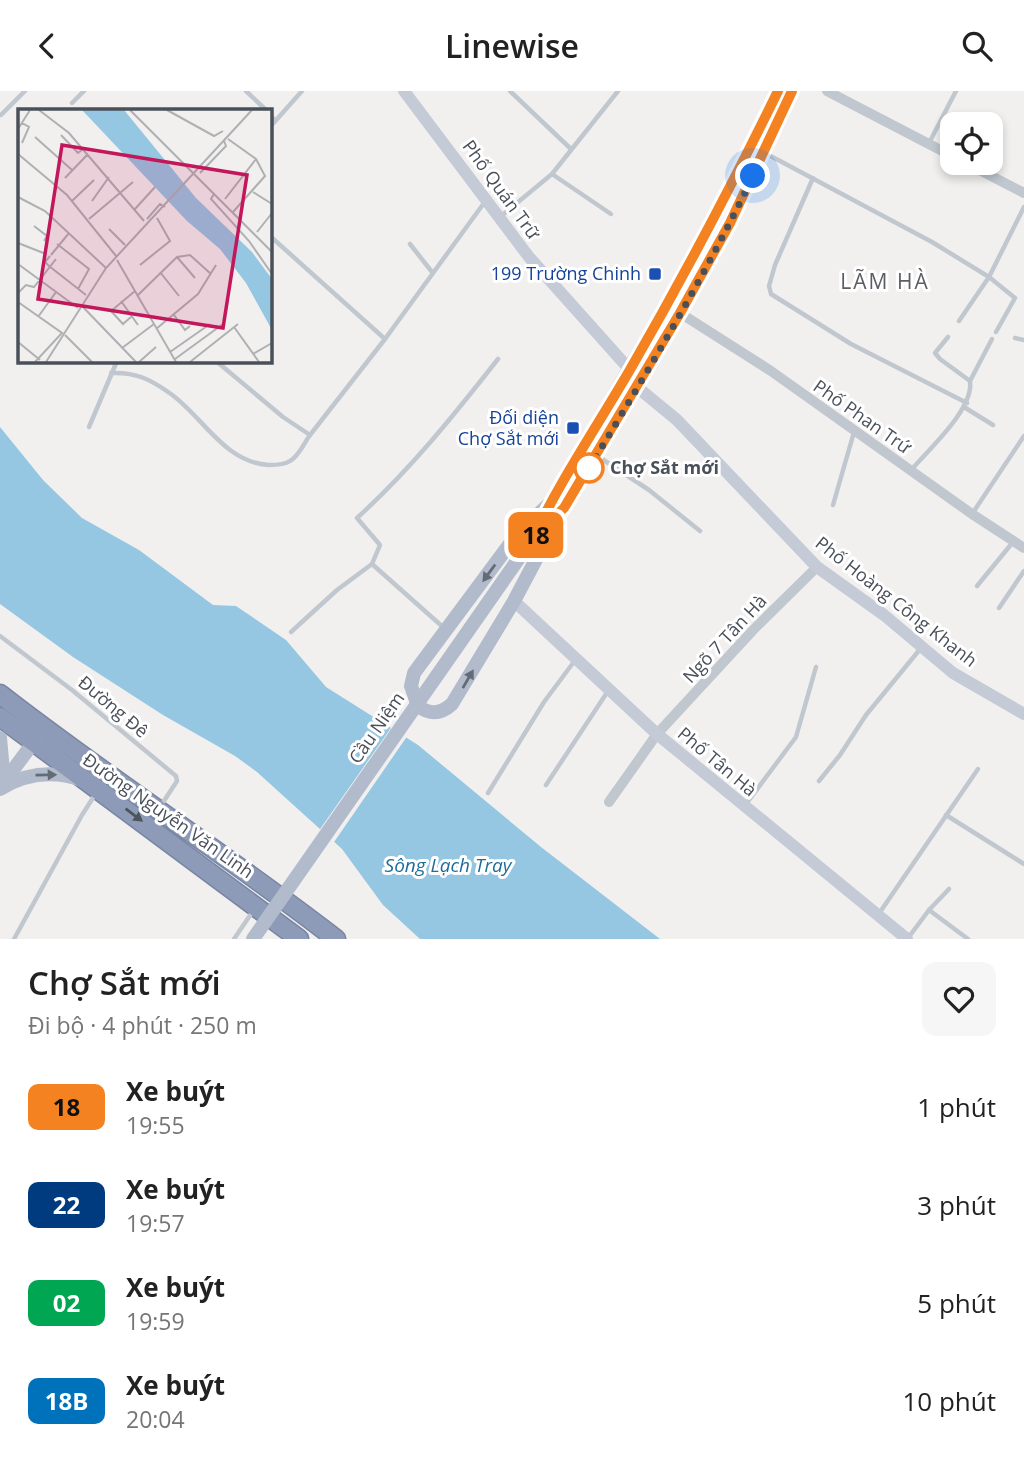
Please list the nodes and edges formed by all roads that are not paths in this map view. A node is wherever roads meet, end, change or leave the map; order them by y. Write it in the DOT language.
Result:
graph roads {
  1 [pos="25,91"];
  2 [pos="84,91"];
  3 [pos="246,91"];
  4 [pos="302,91"];
  5 [pos="404,91"];
  6 [pos="510,91"];
  7 [pos="618,91"];
  8 [pos="778,91"];
  9 [pos="792,91"];
  10 [pos="827,91"];
  11 [pos="956,91"];
  12 [pos="72,103"];
  13 [pos="265,109"];
  14 [pos="1,115"];
  15 [pos="271,115"];
  16 [pos="275,121"];
  17 [pos="271,126"];
  18 [pos="929,144"];
  19 [pos="571,149"];
  20 [pos="940,150"];
  21 [pos="764,152"];
  22 [pos="552,174"];
  23 [pos="989,175"];
  24 [pos="813,178"];
  25 [pos="1024,193"];
  26 [pos="486,199"];
  27 [pos="1024,207"];
  28 [pos="611,214"];
  29 [pos="499,218"];
  30 [pos="271,237"];
  31 [pos="276,242"];
  32 [pos="410,244"];
  33 [pos="271,248"];
  34 [pos="432,272"];
  35 [pos="989,277"];
  36 [pos="680,313"];
  37 [pos="958,321"];
  38 [pos="996,332"];
  39 [pos="948,337"];
  40 [pos="1015,338"];
  41 [pos="385,339"];
  42 [pos="992,339"];
  43 [pos="1024,340"];
  44 [pos="498,359"];
  45 [pos="116,362"];
  46 [pos="217,362"];
  47 [pos="630,370"];
  48 [pos="111,373"];
  49 [pos="970,381"];
  50 [pos="637,387"];
  51 [pos="966,405"];
  52 [pos="993,425"];
  53 [pos="89,427"];
  54 [pos="854,431"];
  55 [pos="310,435"];
  56 [pos="1024,436"];
  57 [pos="596,455"];
  58 [pos="911,471"];
  59 [pos="557,505"];
  60 [pos="833,505"];
  61 [pos="972,514"];
  62 [pos="700,531"];
  63 [pos="1014,541"];
  64 [pos="1024,548"];
  65 [pos="372,563"];
  66 [pos="817,567"];
  67 [pos="1024,571"];
  68 [pos="977,586"];
  69 [pos="514,601"];
  70 [pos="999,608"];
  71 [pos="448,631"];
  72 [pos="291,632"];
  73 [pos="0,636"];
  74 [pos="922,647"];
  75 [pos="576,658"];
  76 [pos="816,667"];
  77 [pos="608,690"];
  78 [pos="0,694"];
  79 [pos="1024,714"];
  80 [pos="0,717"];
  81 [pos="657,734"];
  82 [pos="39,735"];
  83 [pos="0,738"];
  84 [pos="978,769"];
  85 [pos="819,781"];
  86 [pos="546,785"];
  87 [pos="0,786"];
  88 [pos="96,787"];
  89 [pos="488,793"];
  90 [pos="609,802"];
  91 [pos="744,807"];
  92 [pos="158,810"];
  93 [pos="946,815"];
  94 [pos="1024,865"];
  95 [pos="949,889"];
  96 [pos="256,907"];
  97 [pos="929,910"];
  98 [pos="878,915"];
  99 [pos="289,936"];
  100 [pos="14,939"];
  101 [pos="234,939"];
  102 [pos="253,939"];
  103 [pos="335,939"];
  104 [pos="907,939"];
  105 [pos="968,939"];
  1 -- 14 [label="lane"];
  2 -- 12 [label="lane"];
  3 -- 13 [label="lane"];
  4 -- 16 [label="lane"];
  5 -- 26 [label="street, Phố Quán Trữ"];
  6 -- 19 [label="lane"];
  7 -- 19 [label="lane"];
  8 -- 47 [label="main road"];
  9 -- 21 [label="main road"];
  10 -- 18 [label="street"];
  11 -- 18 [label="lane"];
  15 -- 16 [label="lane"];
  16 -- 17 [label="lane"];
  18 -- 20 [label="street"];
  19 -- 22 [label="lane"];
  21 -- 24 [label="lane"];
  21 -- 36 [label="main road"];
  22 -- 28 [label="lane"];
  22 -- 29 [label="lane"];
  23 -- 25 [label="street"];
  24 -- 35 [label="lane"];
  24 -- 51 [label="lane"];
  26 -- 29 [label="street, Phố Quán Trữ"];
  26 -- 34 [label="lane"];
  27 -- 35 [label="lane"];
  29 -- 47 [label="street, Phố Quán Trữ"];
  30 -- 31 [label="lane"];
  31 -- 33 [label="lane"];
  31 -- 41 [label="lane"];
  32 -- 34 [label="lane"];
  34 -- 41 [label="lane"];
  35 -- 37 [label="lane"];
  35 -- 38 [label="lane"];
  36 -- 50 [label="main road"];
  36 -- 54 [label="street, Phố Phan Trứ"];
  39 -- 49 [label="lane"];
  40 -- 43 [label="lane"];
  41 -- 55 [label="lane"];
  42 -- 49 [label="lane"];
  44 -- 65 [label="lane"];
  45 -- 48 [label="lane"];
  46 -- 55 [label="lane"];
  47 -- 59 [label="main road"];
  48 -- 53 [label="lane"];
  48 -- 55 [label="lane"];
  49 -- 51 [label="lane"];
  50 -- 57 [label="main road"];
  50 -- 66 [label="street, Phố Hoàng Công Khanh"];
  51 -- 52 [label="lane"];
  51 -- 58 [label="lane"];
  54 -- 58 [label="street, Phố Phan Trứ"];
  54 -- 60 [label="lane"];
  56 -- 61 [label="lane"];
  57 -- 59 [label="main road"];
  57 -- 62 [label="lane"];
  58 -- 61 [label="street, Phố Phan Trứ"];
  59 -- 69 [label="main road"];
  59 -- 71 [label="main road, one-way"];
  59 -- 102 [label="main road, Cầu Niệm, bridge"];
  61 -- 63 [label="street, Phố Phan Trứ"];
  63 -- 64 [label="street, Phố Phan Trứ"];
  63 -- 68 [label="lane"];
  65 -- 71 [label="lane"];
  65 -- 72 [label="lane"];
  66 -- 74 [label="street, Phố Hoàng Công Khanh"];
  66 -- 81 [label="street, Ngõ 7 Tân Hà"];
  67 -- 70 [label="lane"];
  71 -- 69 [label="main road, one-way"];
  69 -- 75 [label="street, Phố Tân Hà"];
  73 -- 92 [label="lane, Đường Đê"];
  74 -- 79 [label="street, Phố Hoàng Công Khanh"];
  74 -- 85 [label="lane"];
  75 -- 77 [label="street, Phố Tân Hà"];
  75 -- 89 [label="lane"];
  76 -- 91 [label="lane"];
  77 -- 81 [label="street, Phố Tân Hà"];
  77 -- 86 [label="lane"];
  78 -- 82 [label="highway, Đường Nguyễn Văn Linh"];
  80 -- 82 [label="highway, Đường Nguyễn Văn Linh"];
  81 -- 90 [label="street, Ngõ 7 Tân Hà"];
  81 -- 91 [label="street, Phố Tân Hà"];
  82 -- 87 [label="main road"];
  82 -- 88 [label="highway, Đường Nguyễn Văn Linh"];
  82 -- 92 [label="highway, Đường Nguyễn Văn Linh"];
  83 -- 87 [label="main road"];
  84 -- 93 [label="lane"];
  87 -- 88 [label="main road, one-way"];
  88 -- 96 [label="highway, Đường Nguyễn Văn Linh, one-way"];
  88 -- 100 [label="lane"];
  91 -- 98 [label="street, Phố Tân Hà"];
  92 -- 103 [label="highway, Đường Nguyễn Văn Linh"];
  93 -- 94 [label="lane"];
  93 -- 98 [label="lane"];
  95 -- 97 [label="lane"];
  96 -- 99 [label="highway, Đường Nguyễn Văn Linh"];
  96 -- 101 [label="lane"];
  97 -- 104 [label="lane"];
  97 -- 105 [label="lane"];
  98 -- 104 [label="street, Phố Tân Hà"];
}
